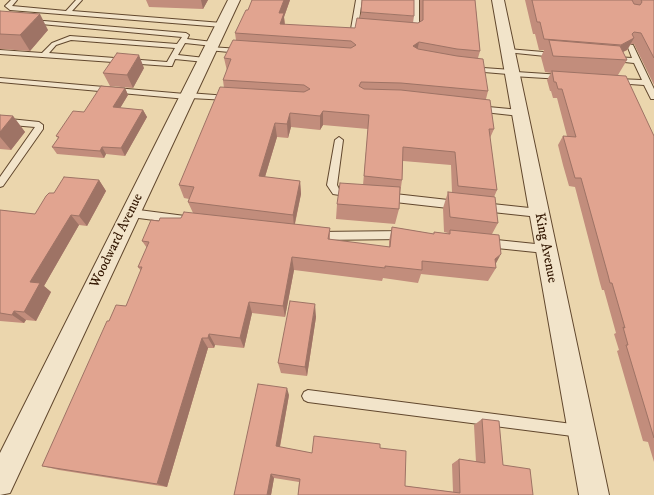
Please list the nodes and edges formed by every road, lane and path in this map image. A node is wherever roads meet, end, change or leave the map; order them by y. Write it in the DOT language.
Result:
graph roads {
  1 [pos="14,0"];
  2 [pos="79,0"];
  3 [pos="234,0"];
  4 [pos="359,0"];
  5 [pos="416,0"];
  6 [pos="498,0"];
  7 [pos="68,12"];
  8 [pos="22,21"];
  9 [pos="222,25"];
  10 [pos="65,26"];
  11 [pos="369,30"];
  12 [pos="408,33"];
  13 [pos="70,38"];
  14 [pos="181,44"];
  15 [pos="630,45"];
  16 [pos="210,51"];
  17 [pos="0,52"];
  18 [pos="246,52"];
  19 [pos="508,52"];
  20 [pos="44,55"];
  21 [pos="561,55"];
  22 [pos="173,57"];
  23 [pos="607,58"];
  24 [pos="637,61"];
  25 [pos="460,68"];
  26 [pos="512,73"];
  27 [pos="568,78"];
  28 [pos="0,80"];
  29 [pos="608,80"];
  30 [pos="647,83"];
  31 [pos="188,96"];
  32 [pos="654,97"];
  33 [pos="235,98"];
  34 [pos="467,108"];
  35 [pos="520,113"];
  36 [pos="0,121"];
  37 [pos="339,140"];
  38 [pos="0,184"];
  39 [pos="360,194"];
  40 [pos="375,196"];
  41 [pos="131,213"];
  42 [pos="539,213"];
  43 [pos="194,221"];
  44 [pos="311,235"];
  45 [pos="416,236"];
  46 [pos="476,241"];
  47 [pos="546,249"];
  48 [pos="308,396"];
  49 [pos="580,431"];
  50 [pos="0,482"];
  51 [pos="594,495"];
  1 -- 7 [label="lane"];
  2 -- 7 [label="lane"];
  3 -- 9 [label="street, Woodward Avenue"];
  4 -- 11 [label="lane"];
  5 -- 12 [label="lane"];
  6 -- 19 [label="street, King Avenue"];
  7 -- 9 [label="lane"];
  8 -- 10 [label="lane"];
  9 -- 16 [label="street, Woodward Avenue"];
  10 -- 13 [label="lane"];
  10 -- 14 [label="lane"];
  13 -- 14 [label="lane"];
  13 -- 20 [label="lane"];
  14 -- 16 [label="lane"];
  14 -- 22 [label="lane"];
  15 -- 24 [label="lane"];
  16 -- 18 [label="lane"];
  16 -- 22 [label="lane"];
  16 -- 31 [label="street, Woodward Avenue"];
  17 -- 20 [label="lane"];
  19 -- 21 [label="lane"];
  19 -- 26 [label="street, King Avenue"];
  20 -- 22 [label="lane"];
  23 -- 24 [label="lane"];
  24 -- 30 [label="lane"];
  25 -- 26 [label="lane"];
  26 -- 27 [label="lane"];
  26 -- 35 [label="street, King Avenue"];
  28 -- 31 [label="lane"];
  29 -- 30 [label="lane"];
  30 -- 32 [label="lane"];
  31 -- 33 [label="lane"];
  31 -- 41 [label="street, Woodward Avenue"];
  34 -- 35 [label="lane"];
  35 -- 42 [label="street, King Avenue"];
  36 -- 38 [label="lane"];
  37 -- 39 [label="lane"];
  40 -- 42 [label="lane"];
  41 -- 43 [label="lane"];
  41 -- 50 [label="street, Woodward Avenue"];
  42 -- 47 [label="street, King Avenue"];
  44 -- 45 [label="lane"];
  46 -- 47 [label="lane"];
  47 -- 49 [label="street, King Avenue"];
  48 -- 49 [label="lane"];
  49 -- 51 [label="street, King Avenue"];
}
